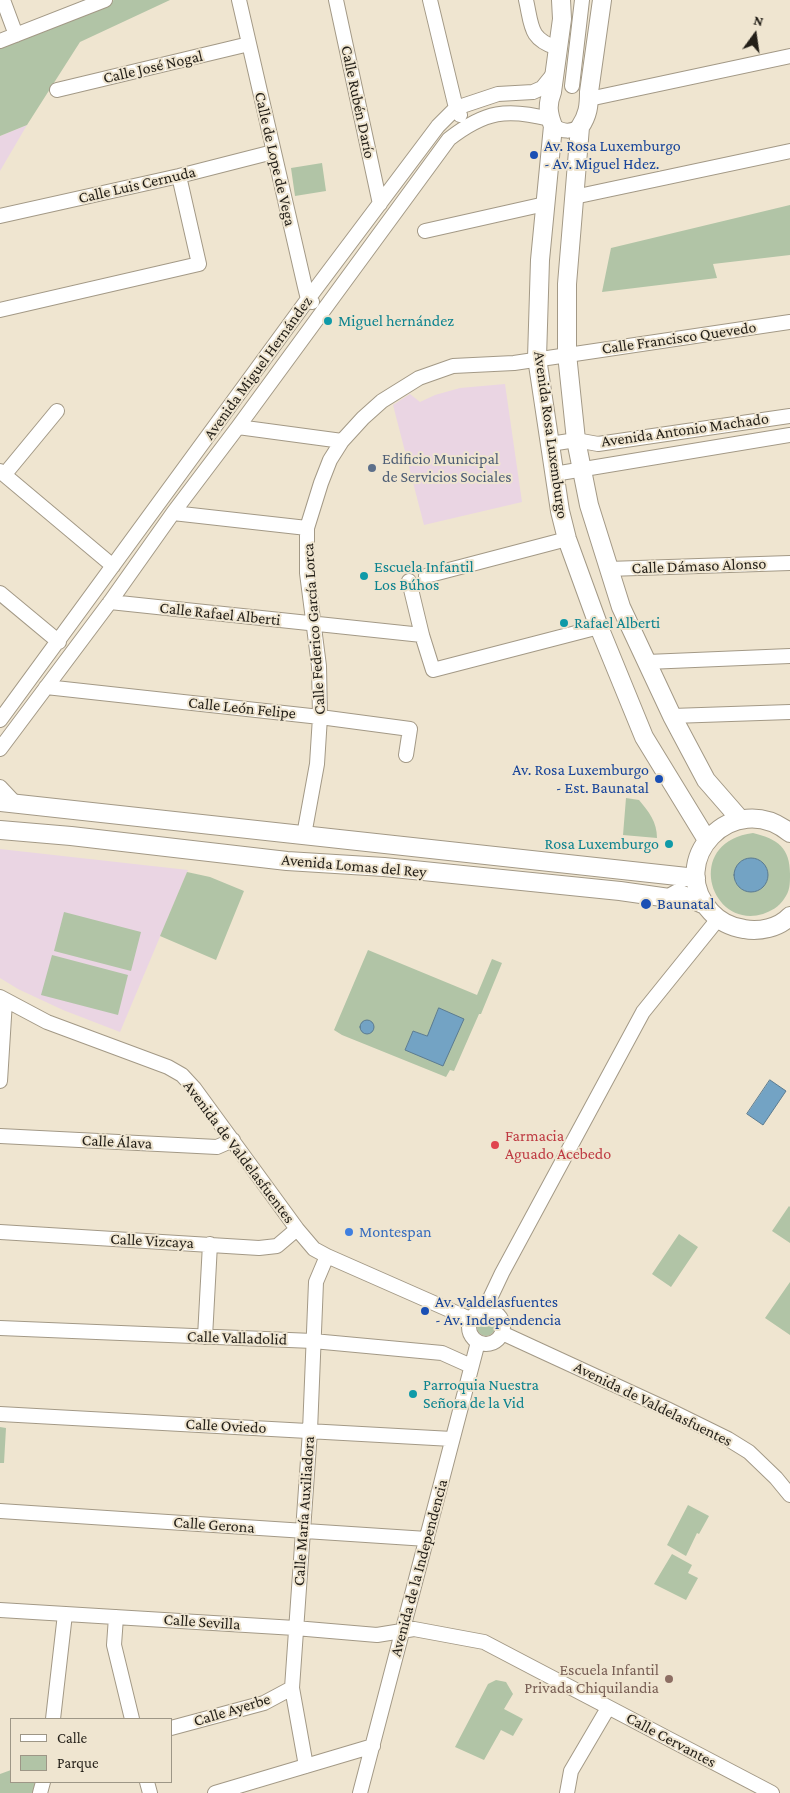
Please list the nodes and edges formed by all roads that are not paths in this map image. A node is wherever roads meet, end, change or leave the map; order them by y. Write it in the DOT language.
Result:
graph roads {
  1 [pos="3,0"];
  2 [pos="105,0"];
  3 [pos="239,0"];
  4 [pos="336,0"];
  5 [pos="430,0"];
  6 [pos="526,0"];
  7 [pos="561,0"];
  8 [pos="582,0"];
  9 [pos="602,0"];
  10 [pos="16,34"];
  11 [pos="0,41"];
  12 [pos="248,44"];
  13 [pos="558,48"];
  14 [pos="790,56"];
  15 [pos="555,72"];
  16 [pos="57,90"];
  17 [pos="552,92"];
  18 [pos="583,93"];
  19 [pos="456,108"];
  20 [pos="552,123"];
  21 [pos="466,126"];
  22 [pos="580,127"];
  23 [pos="790,151"];
  24 [pos="273,152"];
  25 [pos="179,176"];
  26 [pos="574,197"];
  27 [pos="380,204"];
  28 [pos="545,204"];
  29 [pos="0,216"];
  30 [pos="425,230"];
  31 [pos="308,299"];
  32 [pos="324,309"];
  33 [pos="0,310"];
  34 [pos="790,322"];
  35 [pos="567,354"];
  36 [pos="538,358"];
  37 [pos="56,411"];
  38 [pos="790,416"];
  39 [pos="238,427"];
  40 [pos="790,435"];
  41 [pos="576,440"];
  42 [pos="342,441"];
  43 [pos="619,441"];
  44 [pos="550,444"];
  45 [pos="626,462"];
  46 [pos="582,469"];
  47 [pos="2,472"];
  48 [pos="554,474"];
  49 [pos="173,513"];
  50 [pos="307,528"];
  51 [pos="567,539"];
  52 [pos="790,563"];
  53 [pos="113,566"];
  54 [pos="608,569"];
  55 [pos="426,576"];
  56 [pos="409,581"];
  57 [pos="0,593"];
  58 [pos="110,602"];
  59 [pos="315,624"];
  60 [pos="599,627"];
  61 [pos="422,635"];
  62 [pos="59,642"];
  63 [pos="790,656"];
  64 [pos="647,662"];
  65 [pos="46,687"];
  66 [pos="790,712"];
  67 [pos="1,716"];
  68 [pos="672,716"];
  69 [pos="320,717"];
  70 [pos="3,745"];
  71 [pos="406,756"];
  72 [pos="0,759"];
  73 [pos="0,787"];
  74 [pos="8,803"];
  75 [pos="740,819"];
  76 [pos="0,830"];
  77 [pos="790,833"];
  78 [pos="304,835"];
  79 [pos="707,840"];
  80 [pos="696,878"];
  81 [pos="705,905"];
  82 [pos="718,919"];
  83 [pos="789,919"];
  84 [pos="3,999"];
  85 [pos="0,1081"];
  86 [pos="0,1136"];
  87 [pos="233,1140"];
  88 [pos="297,1229"];
  89 [pos="0,1232"];
  90 [pos="210,1244"];
  91 [pos="327,1256"];
  92 [pos="485,1309"];
  93 [pos="470,1319"];
  94 [pos="0,1328"];
  95 [pos="502,1333"];
  96 [pos="205,1337"];
  97 [pos="313,1341"];
  98 [pos="478,1342"];
  99 [pos="471,1366"];
  100 [pos="0,1414"];
  101 [pos="310,1431"];
  102 [pos="452,1439"];
  103 [pos="790,1494"];
  104 [pos="0,1511"];
  105 [pos="303,1531"];
  106 [pos="427,1539"];
  107 [pos="0,1610"];
  108 [pos="65,1614"];
  109 [pos="116,1617"];
  110 [pos="295,1628"];
  111 [pos="403,1630"];
  112 [pos="292,1688"];
  113 [pos="608,1708"];
  114 [pos="53,1718"];
  115 [pos="132,1718"];
  116 [pos="172,1728"];
  117 [pos="373,1746"];
  118 [pos="306,1766"];
  119 [pos="215,1793"];
  120 [pos="360,1793"];
  121 [pos="567,1793"];
  122 [pos="772,1793"];
  1 -- 10 [label="street"];
  2 -- 10 [label="street"];
  3 -- 12 [label="street, Calle de Lope de Vega"];
  4 -- 27 [label="street, Calle Rubén Darío"];
  5 -- 19 [label="street"];
  6 -- 13 [label="street"];
  7 -- 13 [label="main road, Avenida Rosa Luxemburgo"];
  8 -- 18 [label="street"];
  9 -- 18 [label="main road, Avenida Rosa Luxemburgo"];
  10 -- 11 [label="street"];
  12 -- 16 [label="street, Calle José Nogal"];
  12 -- 24 [label="street, Calle de Lope de Vega"];
  13 -- 15 [label="main road, Avenida Rosa Luxemburgo"];
  14 -- 18 [label="street"];
  15 -- 17 [label="main road, Avenida Rosa Luxemburgo"];
  15 -- 19 [label="street, Avenida Miguel Hernández"];
  17 -- 18 [label="street"];
  17 -- 20 [label="main road, Avenida Rosa Luxemburgo"];
  18 -- 22 [label="main road, Avenida Rosa Luxemburgo"];
  19 -- 21 [label="street"];
  19 -- 27 [label="street, Avenida Miguel Hernández"];
  20 -- 21 [label="street, Avenida Miguel Hernández"];
  20 -- 22 [label="street, Avenida Miguel Hernández"];
  20 -- 28 [label="main road, Avenida Rosa Luxemburgo"];
  21 -- 32 [label="street, Avenida Miguel Hernández"];
  22 -- 26 [label="main road, Avenida Rosa Luxemburgo"];
  23 -- 26 [label="street"];
  24 -- 25 [label="street, Calle Luis Cernuda"];
  24 -- 31 [label="street, Calle de Lope de Vega"];
  25 -- 29 [label="street, Calle Luis Cernuda"];
  25 -- 33 [label="street"];
  26 -- 35 [label="main road, Avenida Rosa Luxemburgo"];
  27 -- 31 [label="street, Avenida Miguel Hernández"];
  28 -- 30 [label="street"];
  28 -- 36 [label="main road, Avenida Rosa Luxemburgo"];
  31 -- 32 [label="street"];
  31 -- 53 [label="street, Avenida Miguel Hernández"];
  32 -- 39 [label="street, Avenida Miguel Hernández"];
  34 -- 35 [label="street, Calle Francisco Quevedo"];
  35 -- 36 [label="street, Calle Federico García Lorca"];
  35 -- 41 [label="main road, Avenida Rosa Luxemburgo"];
  36 -- 42 [label="street, Calle Federico García Lorca"];
  36 -- 44 [label="main road, Avenida Rosa Luxemburgo"];
  37 -- 47 [label="street"];
  38 -- 43 [label="street, Avenida Antonio Machado"];
  39 -- 42 [label="street"];
  39 -- 49 [label="street, Avenida Miguel Hernández"];
  40 -- 45 [label="street, Avenida Antonio Machado"];
  41 -- 43 [label="street, Avenida Antonio Machado"];
  41 -- 44 [label="street, Avenida Antonio Machado"];
  41 -- 46 [label="main road, Avenida Rosa Luxemburgo"];
  42 -- 50 [label="street, Calle Federico García Lorca"];
  43 -- 45 [label="street"];
  44 -- 48 [label="main road, Avenida Rosa Luxemburgo"];
  45 -- 46 [label="street, Avenida Antonio Machado"];
  46 -- 48 [label="street, Avenida Antonio Machado"];
  46 -- 54 [label="main road, Avenida Rosa Luxemburgo"];
  47 -- 53 [label="street"];
  48 -- 51 [label="main road, Avenida Rosa Luxemburgo"];
  49 -- 50 [label="street"];
  49 -- 58 [label="street, Avenida Miguel Hernández"];
  50 -- 59 [label="street, Calle Federico García Lorca"];
  51 -- 55 [label="street"];
  51 -- 60 [label="main road, Avenida Rosa Luxemburgo"];
  52 -- 54 [label="street, Calle Dámaso Alonso"];
  53 -- 62 [label="street, Avenida Miguel Hernández"];
  54 -- 64 [label="main road, Avenida Rosa Luxemburgo"];
  56 -- 61 [label="street"];
  57 -- 62 [label="street"];
  58 -- 59 [label="street, Calle Rafael Alberti"];
  58 -- 65 [label="street, Avenida Miguel Hernández"];
  59 -- 61 [label="street, Calle Rafael Alberti"];
  59 -- 69 [label="street, Calle Federico García Lorca"];
  60 -- 61 [label="street"];
  60 -- 79 [label="main road, Avenida Rosa Luxemburgo"];
  62 -- 67 [label="street, Avenida Miguel Hernández"];
  63 -- 64 [label="street"];
  64 -- 68 [label="main road, Avenida Rosa Luxemburgo"];
  65 -- 69 [label="street, Calle León Felipe"];
  65 -- 70 [label="street, Avenida Miguel Hernández"];
  66 -- 68 [label="street"];
  68 -- 75 [label="main road, Avenida Rosa Luxemburgo"];
  69 -- 71 [label="street, Calle León Felipe"];
  69 -- 78 [label="street, Calle Federico García Lorca"];
  70 -- 72 [label="street, Avenida Miguel Hernández"];
  73 -- 74 [label="street"];
  74 -- 78 [label="main road, Avenida Lomas del Rey"];
  75 -- 77 [label="main road"];
  75 -- 79 [label="main road"];
  76 -- 81 [label="main road, Avenida Lomas del Rey"];
  78 -- 80 [label="main road, Avenida Lomas del Rey"];
  79 -- 80 [label="main road"];
  80 -- 81 [label="main road"];
  81 -- 82 [label="main road"];
  82 -- 83 [label="main road"];
  82 -- 92 [label="street"];
  84 -- 85 [label="street"];
  84 -- 87 [label="street, Avenida de Valdelasfuentes"];
  86 -- 87 [label="street, Calle Álava"];
  87 -- 88 [label="street, Avenida de Valdelasfuentes"];
  88 -- 90 [label="street, Calle Vizcaya"];
  88 -- 91 [label="street, Avenida de Valdelasfuentes"];
  89 -- 90 [label="street, Calle Vizcaya"];
  90 -- 96 [label="street"];
  91 -- 93 [label="street, Avenida de Valdelasfuentes"];
  91 -- 97 [label="street, Calle María Auxiliadora"];
  92 -- 93 [label="street"];
  92 -- 95 [label="street"];
  93 -- 98 [label="street"];
  94 -- 96 [label="street, Calle Valladolid"];
  95 -- 98 [label="street"];
  95 -- 103 [label="street, Avenida de Valdelasfuentes"];
  96 -- 97 [label="street, Calle Valladolid"];
  97 -- 99 [label="street, Calle Valladolid"];
  97 -- 101 [label="street, Calle María Auxiliadora"];
  98 -- 99 [label="street, Avenida de la Independencia"];
  99 -- 102 [label="street, Avenida de la Independencia"];
  100 -- 101 [label="street, Calle Oviedo"];
  101 -- 102 [label="street, Calle Oviedo"];
  101 -- 105 [label="street, Calle María Auxiliadora"];
  102 -- 106 [label="street, Avenida de la Independencia"];
  104 -- 105 [label="street, Calle Gerona"];
  105 -- 106 [label="street, Calle Gerona"];
  105 -- 110 [label="street, Calle María Auxiliadora"];
  106 -- 111 [label="street, Avenida de la Independencia"];
  107 -- 108 [label="street, Calle Sevilla"];
  108 -- 109 [label="street, Calle Sevilla"];
  108 -- 114 [label="street"];
  109 -- 110 [label="street, Calle Sevilla"];
  109 -- 115 [label="street"];
  110 -- 111 [label="street, Calle Sevilla"];
  110 -- 112 [label="street, Calle María Auxiliadora"];
  111 -- 113 [label="street, Calle Cervantes"];
  111 -- 117 [label="street, Avenida de la Independencia"];
  112 -- 116 [label="street, Calle Ayerbe"];
  112 -- 118 [label="street, Calle María Auxiliadora"];
  113 -- 121 [label="street"];
  113 -- 122 [label="street, Calle Cervantes"];
  117 -- 118 [label="street"];
  117 -- 120 [label="street, Avenida de la Independencia"];
  118 -- 119 [label="street"];
}
